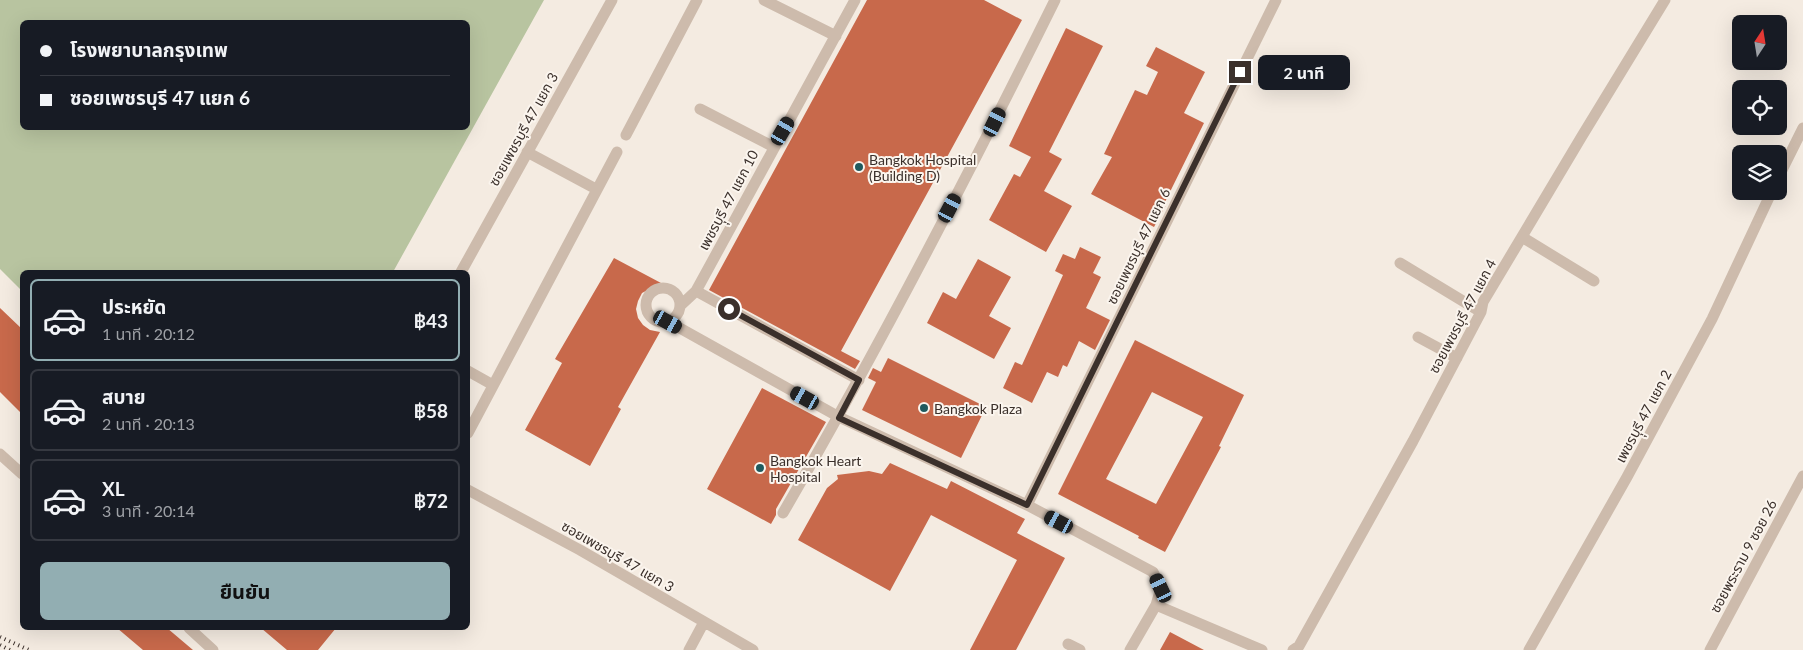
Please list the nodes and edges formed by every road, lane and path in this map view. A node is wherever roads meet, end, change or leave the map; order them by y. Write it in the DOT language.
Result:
graph roads {
  1 [pos="612,0"];
  2 [pos="697,0"];
  3 [pos="764,0"];
  4 [pos="855,0"];
  5 [pos="1055,0"];
  6 [pos="1276,0"];
  7 [pos="1665,0"];
  8 [pos="836,36"];
  9 [pos="700,109"];
  10 [pos="1803,128"];
  11 [pos="626,135"];
  12 [pos="774,147"];
  13 [pos="527,152"];
  14 [pos="616,152"];
  15 [pos="1787,160"];
  16 [pos="596,190"];
  17 [pos="1768,200"];
  18 [pos="1522,237"];
  19 [pos="1400,263"];
  20 [pos="462,270"];
  21 [pos="1594,281"];
  22 [pos="696,291"];
  23 [pos="681,305"];
  24 [pos="1481,312"];
  25 [pos="668,322"];
  26 [pos="1418,337"];
  27 [pos="1457,358"];
  28 [pos="470,371"];
  29 [pos="859,380"];
  30 [pos="493,385"];
  31 [pos="839,418"];
  32 [pos="470,429"];
  33 [pos="0,454"];
  34 [pos="20,472"];
  35 [pos="1803,476"];
  36 [pos="470,491"];
  37 [pos="1027,505"];
  38 [pos="783,513"];
  39 [pos="1156,605"];
  40 [pos="704,622"];
  41 [pos="191,630"];
  42 [pos="1068,644"];
  43 [pos="213,650"];
  44 [pos="689,650"];
  45 [pos="753,650"];
  46 [pos="1080,650"];
  47 [pos="1130,650"];
  48 [pos="1262,650"];
  49 [pos="1292,650"];
  50 [pos="1529,650"];
  51 [pos="1710,650"];
  1 -- 13 [label="street, ซอยเพชรบุรี 47 แยก 3"];
  2 -- 11 [label="street"];
  3 -- 8 [label="street"];
  4 -- 8 [label="street, เพชรบุุรี 47 แยก 10"];
  5 -- 29 [label="street"];
  6 -- 37 [label="street, ซอยเพชรบุรี 47 แยก 6"];
  7 -- 18 [label="street, ซอยเพชรบุรี 47 แยก 4"];
  8 -- 12 [label="street, เพชรบุุรี 47 แยก 10"];
  9 -- 12 [label="street"];
  10 -- 15 [label="street"];
  12 -- 22 [label="street, เพชรบุุรี 47 แยก 10"];
  13 -- 16 [label="street"];
  13 -- 20 [label="street, ซอยเพชรบุรี 47 แยก 3"];
  14 -- 16 [label="street"];
  16 -- 30 [label="street"];
  17 -- 50 [label="street, เพชรบุุรี 47 แยก 2"];
  18 -- 21 [label="street"];
  18 -- 24 [label="street, ซอยเพชรบุรี 47 แยก 4"];
  19 -- 24 [label="street"];
  22 -- 23 [label="street, เพชรบุุรี 47 แยก 10"];
  22 -- 29 [label="street"];
  23 -- 25 [label="street"];
  23 -- 25 [label="street"];
  24 -- 27 [label="street, ซอยเพชรบุรี 47 แยก 4"];
  25 -- 31 [label="street"];
  26 -- 27 [label="street"];
  27 -- 49 [label="street, ซอยเพชรบุรี 47 แยก 4"];
  28 -- 30 [label="street"];
  29 -- 31 [label="street"];
  30 -- 32 [label="street"];
  31 -- 37 [label="street"];
  31 -- 38 [label="street"];
  33 -- 34 [label="street"];
  35 -- 51 [label="street, ซอยพระราม 9 ซอย 26"];
  36 -- 40 [label="street, ซอยเพชรบุรี 47 แยก 3"];
  37 -- 39 [label="street"];
  39 -- 47 [label="street"];
  39 -- 48 [label="street"];
  40 -- 44 [label="street"];
  40 -- 45 [label="street, ซอยเพชรบุรี 47 แยก 3"];
  41 -- 43 [label="street"];
  42 -- 46 [label="street"];
}
